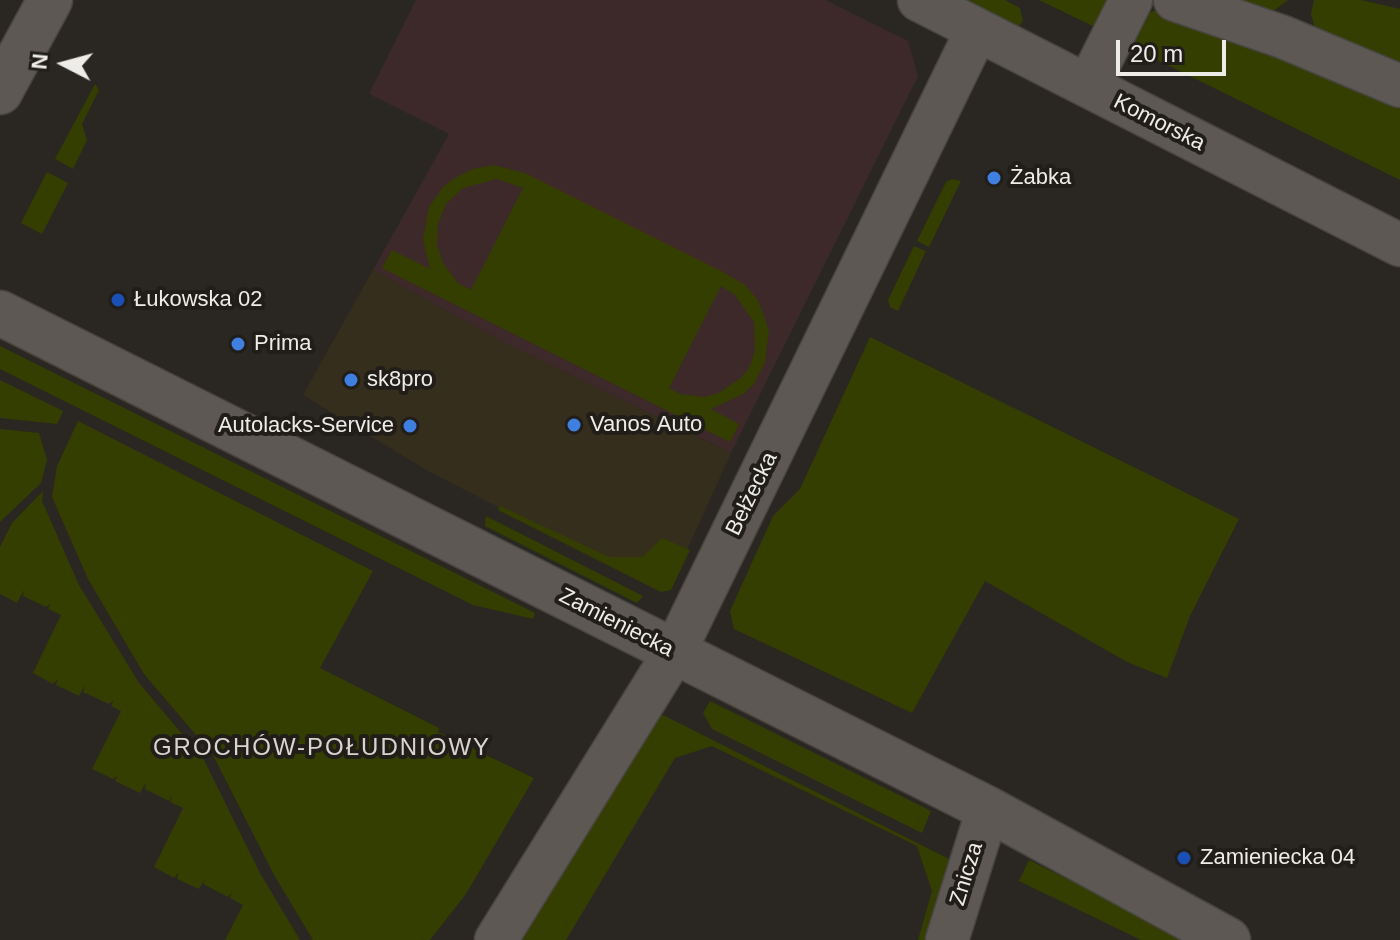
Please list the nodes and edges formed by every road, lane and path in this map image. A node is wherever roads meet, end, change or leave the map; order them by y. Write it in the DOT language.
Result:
graph roads {
  1 [pos="50,0"];
  2 [pos="919,0"];
  3 [pos="1131,0"];
  4 [pos="1175,0"];
  5 [pos="977,30"];
  6 [pos="1088,86"];
  7 [pos="1400,86"];
  8 [pos="0,92"];
  9 [pos="1400,245"];
  10 [pos="0,313"];
  11 [pos="674,653"];
  12 [pos="988,809"];
  13 [pos="496,940"];
  14 [pos="947,940"];
  15 [pos="1228,940"];
  1 -- 8 [label="street"];
  2 -- 5 [label="street, Komorska"];
  3 -- 6 [label="street"];
  4 -- 7 [label="street"];
  5 -- 6 [label="street, Komorska"];
  5 -- 11 [label="street, Bełżecka"];
  6 -- 9 [label="street, Komorska"];
  10 -- 11 [label="street, Zamieniecka"];
  11 -- 12 [label="street, Zamieniecka"];
  11 -- 13 [label="street, Bełżecka"];
  12 -- 14 [label="street, Znicza"];
  12 -- 15 [label="street, Zamieniecka"];
}
